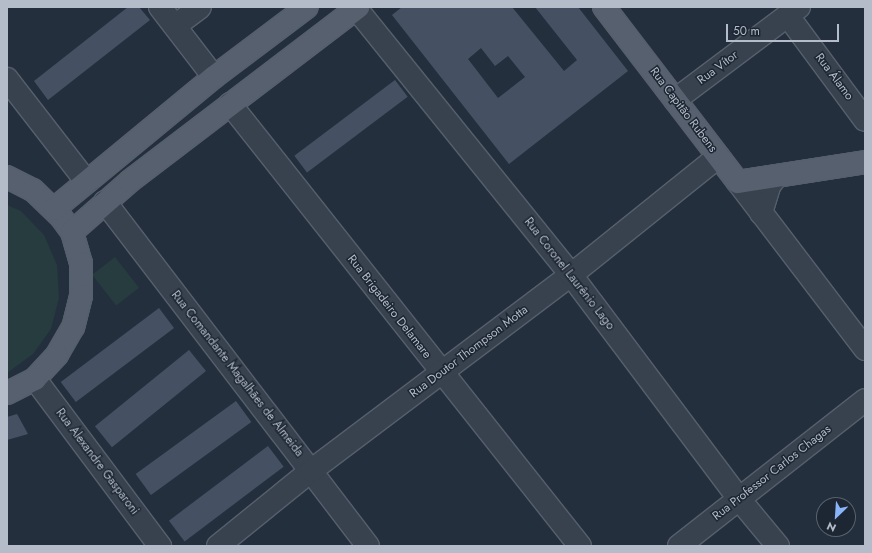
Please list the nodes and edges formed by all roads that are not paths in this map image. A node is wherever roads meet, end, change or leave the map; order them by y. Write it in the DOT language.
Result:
graph roads {
  1 [pos="160,7"];
  2 [pos="200,7"];
  3 [pos="307,7"];
  4 [pos="604,7"];
  5 [pos="357,8"];
  6 [pos="793,12"];
  7 [pos="175,26"];
  8 [pos="214,77"];
  9 [pos="7,79"];
  10 [pos="675,100"];
  11 [pos="230,104"];
  12 [pos="865,120"];
  13 [pos="718,157"];
  14 [pos="865,162"];
  15 [pos="7,177"];
  16 [pos="774,178"];
  17 [pos="88,182"];
  18 [pos="738,182"];
  19 [pos="105,202"];
  20 [pos="54,209"];
  21 [pos="761,213"];
  22 [pos="72,232"];
  23 [pos="571,275"];
  24 [pos="865,349"];
  25 [pos="441,373"];
  26 [pos="35,379"];
  27 [pos="7,393"];
  28 [pos="865,400"];
  29 [pos="312,470"];
  30 [pos="739,499"];
  31 [pos="160,546"];
  32 [pos="218,546"];
  33 [pos="368,546"];
  34 [pos="580,546"];
  35 [pos="679,546"];
  36 [pos="778,546"];
  1 -- 7 [label="street"];
  2 -- 7 [label="street"];
  3 -- 8 [label="main road"];
  4 -- 10 [label="main road, Rua Capitão Rubens"];
  5 -- 11 [label="main road"];
  5 -- 23 [label="street, Rua Coronel Laurênio Lago"];
  6 -- 10 [label="street, Rua Vítor"];
  6 -- 12 [label="street, Rua Álamo"];
  7 -- 8 [label="street"];
  8 -- 17 [label="main road"];
  9 -- 17 [label="street"];
  10 -- 13 [label="main road, Rua Capitão Rubens"];
  11 -- 19 [label="main road"];
  11 -- 25 [label="street, Rua Brigadeiro Delamare"];
  13 -- 18 [label="main road, Rua Capitão Rubens"];
  13 -- 23 [label="street, Rua Doutor Thompson Motta"];
  14 -- 16 [label="main road"];
  15 -- 20 [label="main road"];
  16 -- 18 [label="main road"];
  16 -- 21 [label="street"];
  17 -- 20 [label="main road"];
  18 -- 21 [label="street, Rua Capitão Rubens"];
  19 -- 22 [label="main road"];
  19 -- 29 [label="street, Rua Comandante Magalhães de Almeida"];
  20 -- 22 [label="main road"];
  21 -- 24 [label="street, Rua Capitão Rubens"];
  22 -- 26 [label="main road"];
  23 -- 25 [label="street, Rua Doutor Thompson Motta"];
  23 -- 30 [label="street, Rua Coronel Laurênio Lago"];
  25 -- 29 [label="street, Rua Doutor Thompson Motta"];
  25 -- 34 [label="street, Rua Brigadeiro Delamare"];
  26 -- 27 [label="main road"];
  26 -- 31 [label="street, Rua Alexandre Gasparoni"];
  28 -- 30 [label="street, Rua Professor Carlos Chagas"];
  29 -- 32 [label="street, Rua Doutor Thompson Motta"];
  29 -- 33 [label="street, Rua Comandante Magalhães de Almeida"];
  30 -- 35 [label="street, Rua Professor Carlos Chagas"];
  30 -- 36 [label="street, Rua Coronel Laurênio Lago"];
}
